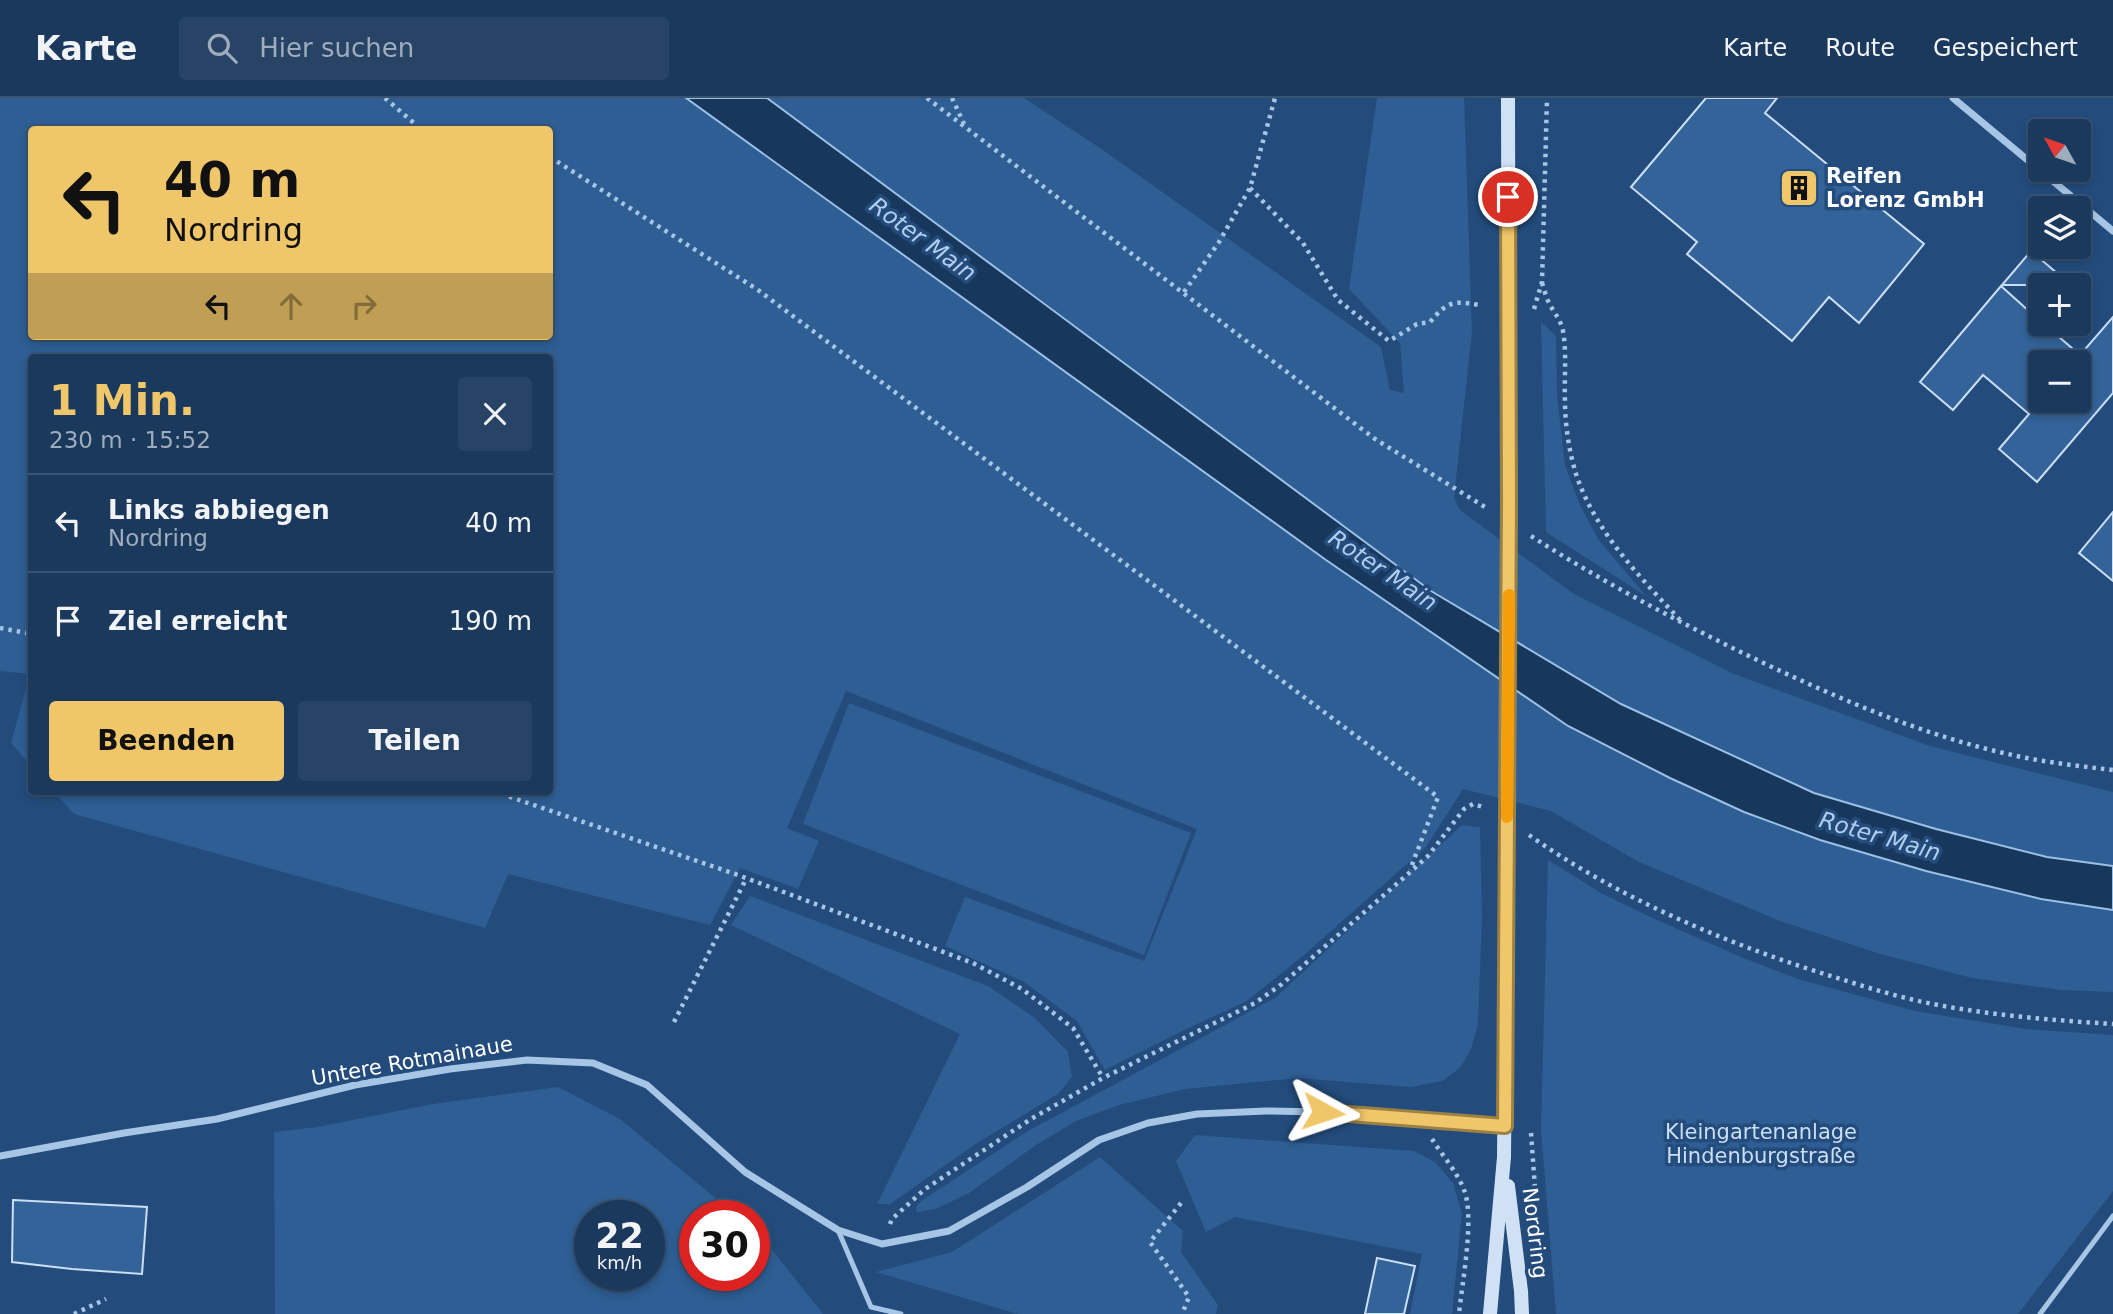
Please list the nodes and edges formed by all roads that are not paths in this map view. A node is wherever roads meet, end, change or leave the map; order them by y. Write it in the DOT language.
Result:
graph roads {
  1 [pos="1508,98"];
  2 [pos="1953,98"];
  3 [pos="2113,231"];
  4 [pos="1505,1126"];
  5 [pos="0,1156"];
  6 [pos="1504,1157"];
  7 [pos="2113,1216"];
  8 [pos="838,1230"];
  9 [pos="901,1314"];
  10 [pos="1490,1314"];
  11 [pos="1522,1314"];
  12 [pos="2040,1314"];
  1 -- 4 [label="main road, Nordring, bridge"];
  2 -- 3 [label="street"];
  4 -- 6 [label="main road, Nordring"];
  4 -- 8 [label="street, Untere Rotmainaue"];
  5 -- 8 [label="street, Untere Rotmainaue"];
  6 -- 10 [label="main road, Nordring"];
  6 -- 11 [label="main road, Nordring"];
  7 -- 12 [label="lane"];
  8 -- 9 [label="lane"];
}
